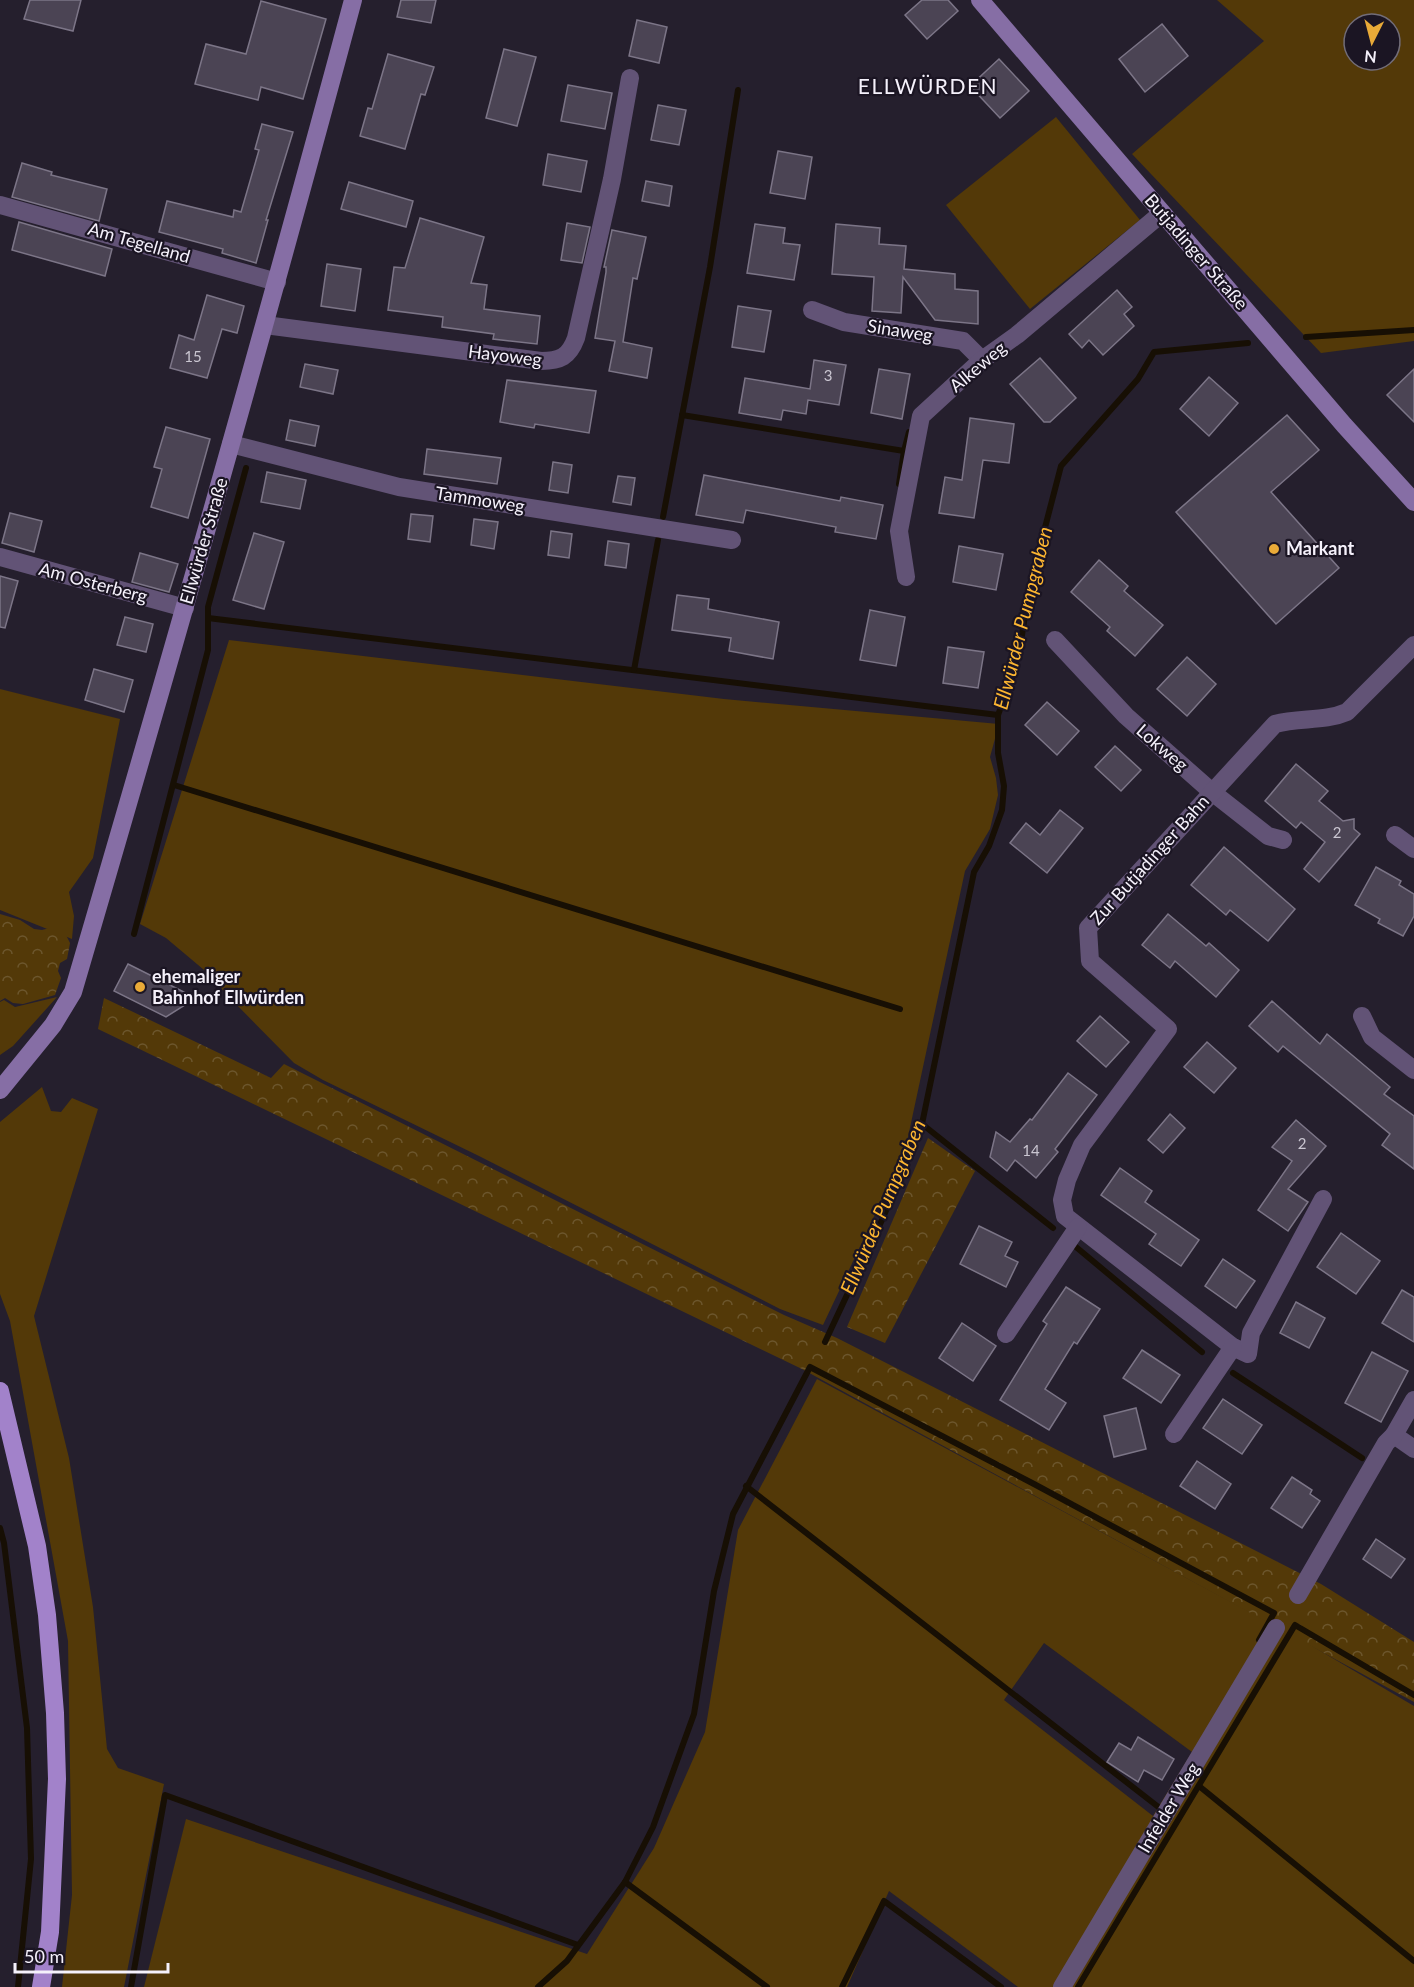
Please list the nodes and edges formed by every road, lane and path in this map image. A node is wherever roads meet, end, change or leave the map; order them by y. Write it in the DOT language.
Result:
graph roads {
  1 [pos="353,0"];
  2 [pos="980,0"];
  3 [pos="630,78"];
  4 [pos="0,205"];
  5 [pos="1162,213"];
  6 [pos="277,282"];
  7 [pos="812,310"];
  8 [pos="265,325"];
  9 [pos="982,360"];
  10 [pos="231,444"];
  11 [pos="1414,502"];
  12 [pos="732,540"];
  13 [pos="0,557"];
  14 [pos="906,577"];
  15 [pos="186,608"];
  16 [pos="1054,640"];
  17 [pos="1414,645"];
  18 [pos="1212,792"];
  19 [pos="1395,835"];
  20 [pos="1283,840"];
  21 [pos="1414,849"];
  22 [pos="1362,1016"];
  23 [pos="19,1065"];
  24 [pos="1414,1070"];
  25 [pos="0,1073"];
  26 [pos="0,1090"];
  27 [pos="1323,1199"];
  28 [pos="1078,1227"];
  29 [pos="1006,1334"];
  30 [pos="1240,1351"];
  31 [pos="0,1391"];
  32 [pos="1414,1400"];
  33 [pos="1174,1434"];
  34 [pos="1394,1435"];
  35 [pos="1414,1449"];
  36 [pos="1298,1595"];
  37 [pos="1276,1629"];
  38 [pos="41,1987"];
  39 [pos="1062,1987"];
  1 -- 6 [label="street, Ellwürder Straße"];
  2 -- 5 [label="street, Butjadinger Straße"];
  3 -- 8 [label="street, Hayoweg"];
  4 -- 6 [label="street, Am Tegelland"];
  5 -- 9 [label="street, Alkeweg"];
  5 -- 11 [label="street, Butjadinger Straße"];
  6 -- 8 [label="street, Ellwürder Straße"];
  7 -- 9 [label="street, Sinaweg"];
  8 -- 10 [label="street, Ellwürder Straße"];
  9 -- 14 [label="street, Alkeweg"];
  10 -- 12 [label="street, Tammoweg"];
  10 -- 15 [label="street, Ellwürder Straße"];
  13 -- 15 [label="street, Am Osterberg"];
  15 -- 23 [label="street, Ellwürder Straße"];
  16 -- 18 [label="street, Lokweg"];
  17 -- 18 [label="street, Zur Butjadinger Bahn"];
  18 -- 20 [label="street, Lokweg"];
  18 -- 28 [label="street, Zur Butjadinger Bahn"];
  19 -- 21 [label="street"];
  22 -- 24 [label="street"];
  23 -- 25 [label="street, Ellwürder Straße"];
  23 -- 26 [label="street, Ellwürder Straße"];
  27 -- 30 [label="street"];
  28 -- 29 [label="street"];
  28 -- 30 [label="street, Zur Butjadinger Bahn"];
  30 -- 33 [label="street"];
  31 -- 38 [label="main road"];
  32 -- 34 [label="street"];
  34 -- 35 [label="street"];
  34 -- 36 [label="street"];
  37 -- 39 [label="street, Infelder Weg"];
}
